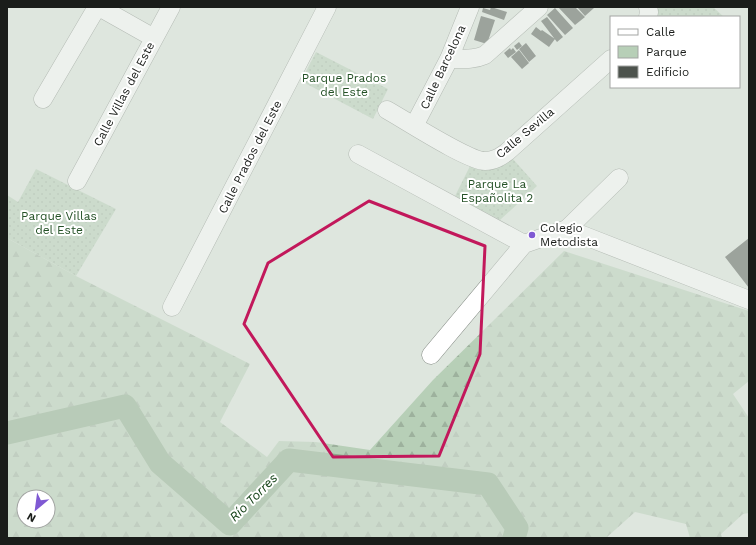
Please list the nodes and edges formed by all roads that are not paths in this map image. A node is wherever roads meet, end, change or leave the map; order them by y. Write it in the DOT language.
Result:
graph roads {
  1 [pos="98,7"];
  2 [pos="171,7"];
  3 [pos="327,7"];
  4 [pos="470,7"];
  5 [pos="539,7"];
  6 [pos="154,38"];
  7 [pos="449,59"];
  8 [pos="610,60"];
  9 [pos="43,99"];
  10 [pos="387,110"];
  11 [pos="414,126"];
  12 [pos="358,154"];
  13 [pos="619,178"];
  14 [pos="77,181"];
  15 [pos="567,229"];
  16 [pos="524,244"];
  17 [pos="749,300"];
  18 [pos="172,307"];
  19 [pos="431,356"];
  1 -- 6 [label="street"];
  1 -- 9 [label="street"];
  2 -- 6 [label="street, Calle Villas del Este"];
  3 -- 18 [label="street, Calle Prados del Este"];
  4 -- 7 [label="street, Calle Barcelona"];
  5 -- 7 [label="street"];
  6 -- 14 [label="street, Calle Villas del Este"];
  7 -- 11 [label="street, Calle Barcelona"];
  8 -- 11 [label="street, Calle Sevilla"];
  10 -- 11 [label="street, Calle Sevilla"];
  12 -- 16 [label="street"];
  13 -- 15 [label="street"];
  15 -- 16 [label="street"];
  15 -- 17 [label="street"];
  16 -- 19 [label="street"];
}
